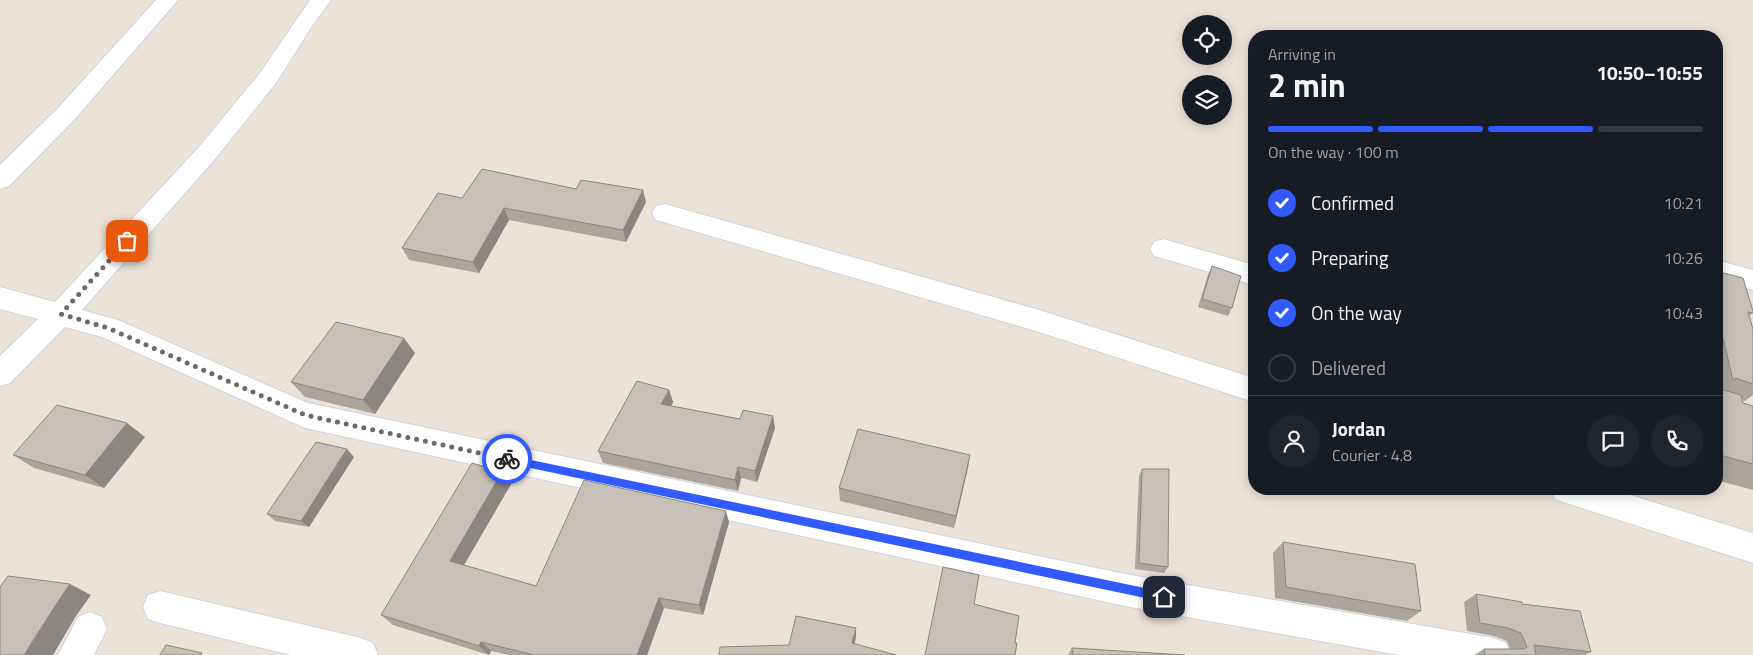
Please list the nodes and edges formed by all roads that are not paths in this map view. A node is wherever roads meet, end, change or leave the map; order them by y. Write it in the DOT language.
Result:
graph roads {
  1 [pos="168,0"];
  2 [pos="321,0"];
  3 [pos="0,180"];
  4 [pos="665,214"];
  5 [pos="1162,249"];
  6 [pos="1723,272"];
  7 [pos="1248,273"];
  8 [pos="1753,280"];
  9 [pos="0,298"];
  10 [pos="61,314"];
  11 [pos="0,374"];
  12 [pos="1248,388"];
  13 [pos="1585,495"];
  14 [pos="1753,548"];
  15 [pos="160,608"];
  16 [pos="361,655"];
  17 [pos="1494,655"];
  1 -- 3 [label="street"];
  2 -- 10 [label="street"];
  4 -- 12 [label="street"];
  5 -- 7 [label="street"];
  6 -- 8 [label="street"];
  9 -- 10 [label="street"];
  10 -- 11 [label="street"];
  10 -- 17 [label="street"];
  13 -- 14 [label="street"];
  15 -- 16 [label="street"];
}
